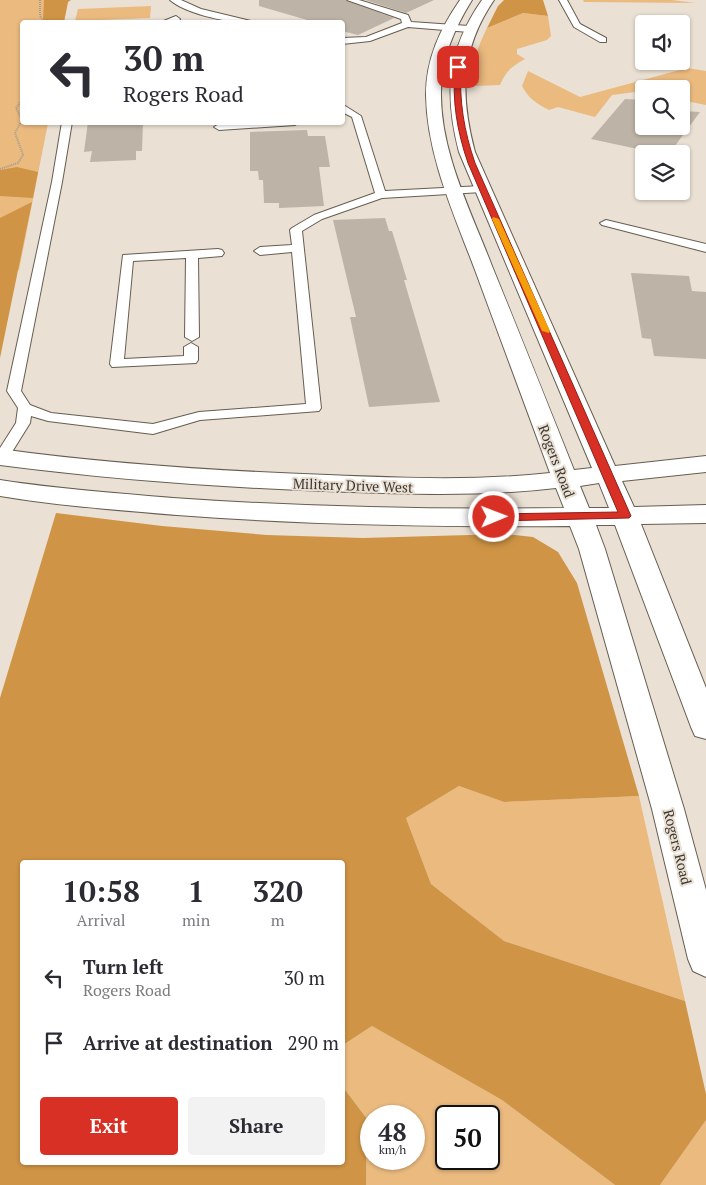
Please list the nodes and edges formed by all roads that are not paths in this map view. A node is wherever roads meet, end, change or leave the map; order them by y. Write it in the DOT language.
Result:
graph roads {
  1 [pos="174,0"];
  2 [pos="352,0"];
  3 [pos="466,0"];
  4 [pos="488,0"];
  5 [pos="563,0"];
  6 [pos="176,19"];
  7 [pos="172,20"];
  8 [pos="242,20"];
  9 [pos="407,24"];
  10 [pos="449,27"];
  11 [pos="469,29"];
  12 [pos="602,40"];
  13 [pos="345,41"];
  14 [pos="346,112"];
  15 [pos="66,125"];
  16 [pos="249,125"];
  17 [pos="219,127"];
  18 [pos="445,184"];
  19 [pos="480,184"];
  20 [pos="381,195"];
  21 [pos="606,224"];
  22 [pos="298,248"];
  23 [pos="706,248"];
  24 [pos="260,251"];
  25 [pos="218,254"];
  26 [pos="192,255"];
  27 [pos="25,408"];
  28 [pos="1,457"];
  29 [pos="706,464"];
  30 [pos="606,474"];
  31 [pos="564,479"];
  32 [pos="0,488"];
  33 [pos="706,514"];
  34 [pos="579,516"];
  35 [pos="625,516"];
  36 [pos="706,727"];
  37 [pos="706,959"];
  1 -- 8 [label="lane"];
  2 -- 9 [label="lane"];
  3 -- 10 [label="main road, Rogers Road"];
  4 -- 11 [label="main road"];
  5 -- 12 [label="lane"];
  6 -- 7 [label="lane"];
  9 -- 10 [label="lane"];
  9 -- 13 [label="lane"];
  10 -- 11 [label="lane"];
  10 -- 18 [label="main road, Rogers Road"];
  11 -- 19 [label="main road"];
  14 -- 20 [label="lane"];
  15 -- 27 [label="lane"];
  16 -- 17 [label="lane"];
  18 -- 19 [label="lane"];
  18 -- 20 [label="lane"];
  18 -- 31 [label="main road, Rogers Road"];
  19 -- 30 [label="main road"];
  20 -- 22 [label="lane"];
  21 -- 23 [label="lane"];
  22 -- 24 [label="lane"];
  22 -- 27 [label="lane"];
  25 -- 26 [label="lane"];
  26 -- 26 [label="lane"];
  27 -- 28 [label="lane"];
  28 -- 31 [label="main road, Military Drive West"];
  29 -- 30 [label="main road, Military Drive West"];
  30 -- 31 [label="main road, Military Drive West"];
  30 -- 35 [label="main road"];
  31 -- 34 [label="main road, Rogers Road"];
  32 -- 34 [label="main road"];
  33 -- 35 [label="main road"];
  34 -- 35 [label="main road"];
  34 -- 37 [label="main road, Rogers Road"];
  35 -- 36 [label="main road"];
}
